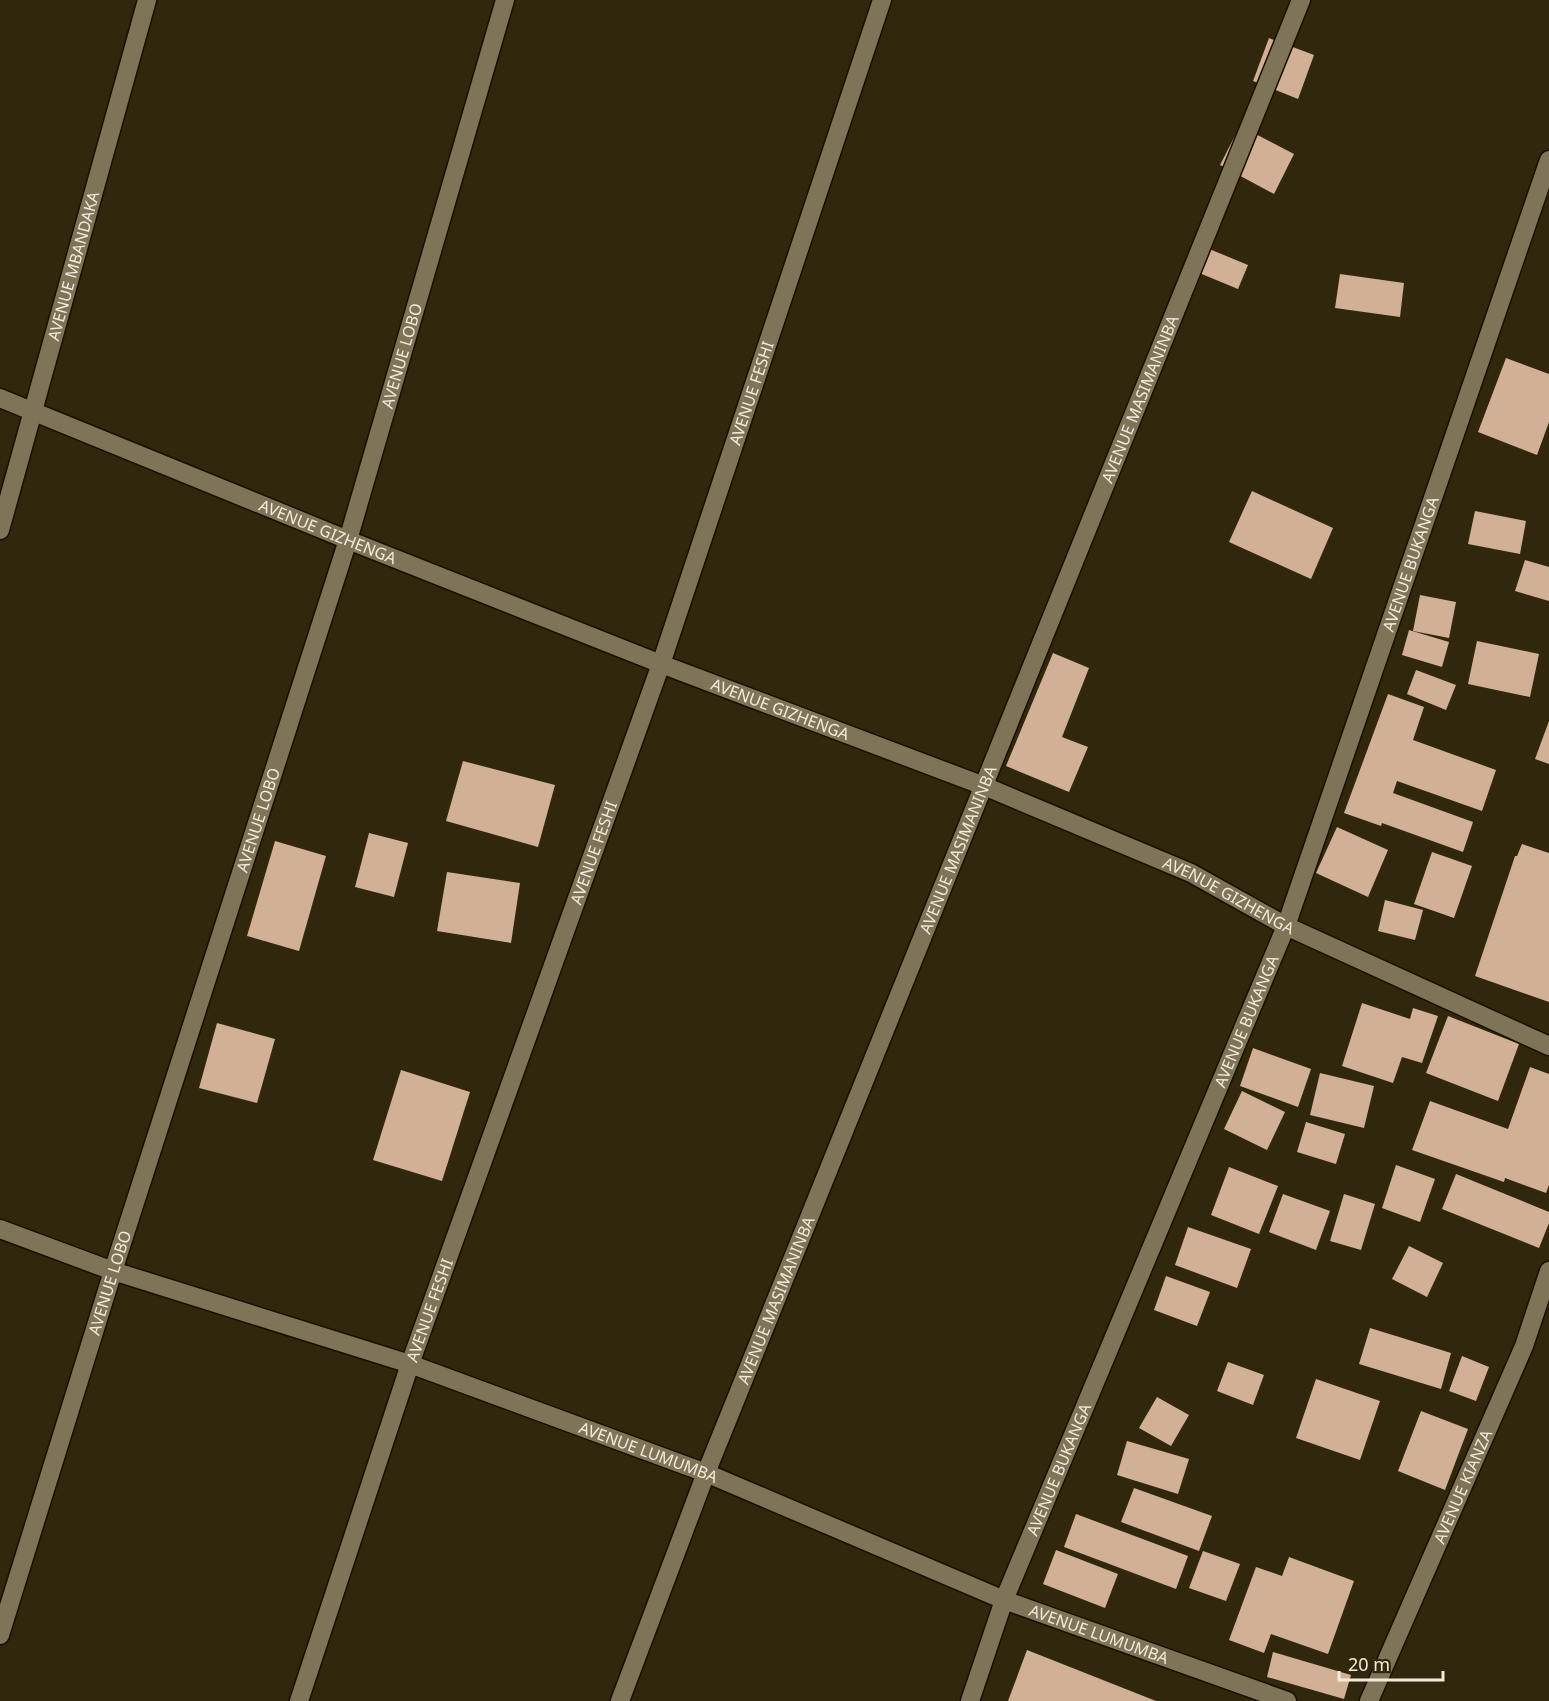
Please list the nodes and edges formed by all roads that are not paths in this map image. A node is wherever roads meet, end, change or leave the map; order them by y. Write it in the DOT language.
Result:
graph roads {
  1 [pos="147,0"];
  2 [pos="505,0"];
  3 [pos="882,0"];
  4 [pos="1301,0"];
  5 [pos="1549,160"];
  6 [pos="0,398"];
  7 [pos="32,412"];
  8 [pos="0,530"];
  9 [pos="348,540"];
  10 [pos="661,664"];
  11 [pos="984,786"];
  12 [pos="1286,926"];
  13 [pos="1549,1046"];
  14 [pos="0,1229"];
  15 [pos="112,1271"];
  16 [pos="1549,1271"];
  17 [pos="410,1364"];
  18 [pos="706,1473"];
  19 [pos="1004,1600"];
  20 [pos="0,1635"];
  21 [pos="299,1701"];
  22 [pos="620,1701"];
  23 [pos="970,1701"];
  24 [pos="1287,1701"];
  25 [pos="1370,1701"];
  1 -- 7 [label="street, AVENUE MBANDAKA"];
  2 -- 9 [label="street, AVENUE LOBO"];
  3 -- 10 [label="street, AVENUE FESHI"];
  4 -- 11 [label="street, AVENUE MASIMANINBA"];
  5 -- 12 [label="street, AVENUE BUKANGA"];
  6 -- 7 [label="street, AVENUE GIZHENGA"];
  7 -- 8 [label="street, AVENUE MBANDAKA"];
  7 -- 9 [label="street, AVENUE GIZHENGA"];
  9 -- 10 [label="street, AVENUE GIZHENGA"];
  9 -- 15 [label="street, AVENUE LOBO"];
  10 -- 11 [label="street, AVENUE GIZHENGA"];
  10 -- 17 [label="street, AVENUE FESHI"];
  11 -- 12 [label="street, AVENUE GIZHENGA"];
  11 -- 18 [label="street, AVENUE MASIMANINBA"];
  12 -- 13 [label="street, AVENUE GIZHENGA"];
  12 -- 19 [label="street, AVENUE BUKANGA"];
  14 -- 15 [label="street, AVENUE LUMUMBA"];
  15 -- 17 [label="street, AVENUE LUMUMBA"];
  15 -- 20 [label="street, AVENUE LOBO"];
  16 -- 25 [label="street, AVENUE KIANZA"];
  17 -- 18 [label="street, AVENUE LUMUMBA"];
  17 -- 21 [label="street, AVENUE FESHI"];
  18 -- 19 [label="street, AVENUE LUMUMBA"];
  18 -- 22 [label="street, AVENUE MASIMANINBA"];
  19 -- 23 [label="street, AVENUE BUKANGA"];
  19 -- 24 [label="street, AVENUE LUMUMBA"];
}
